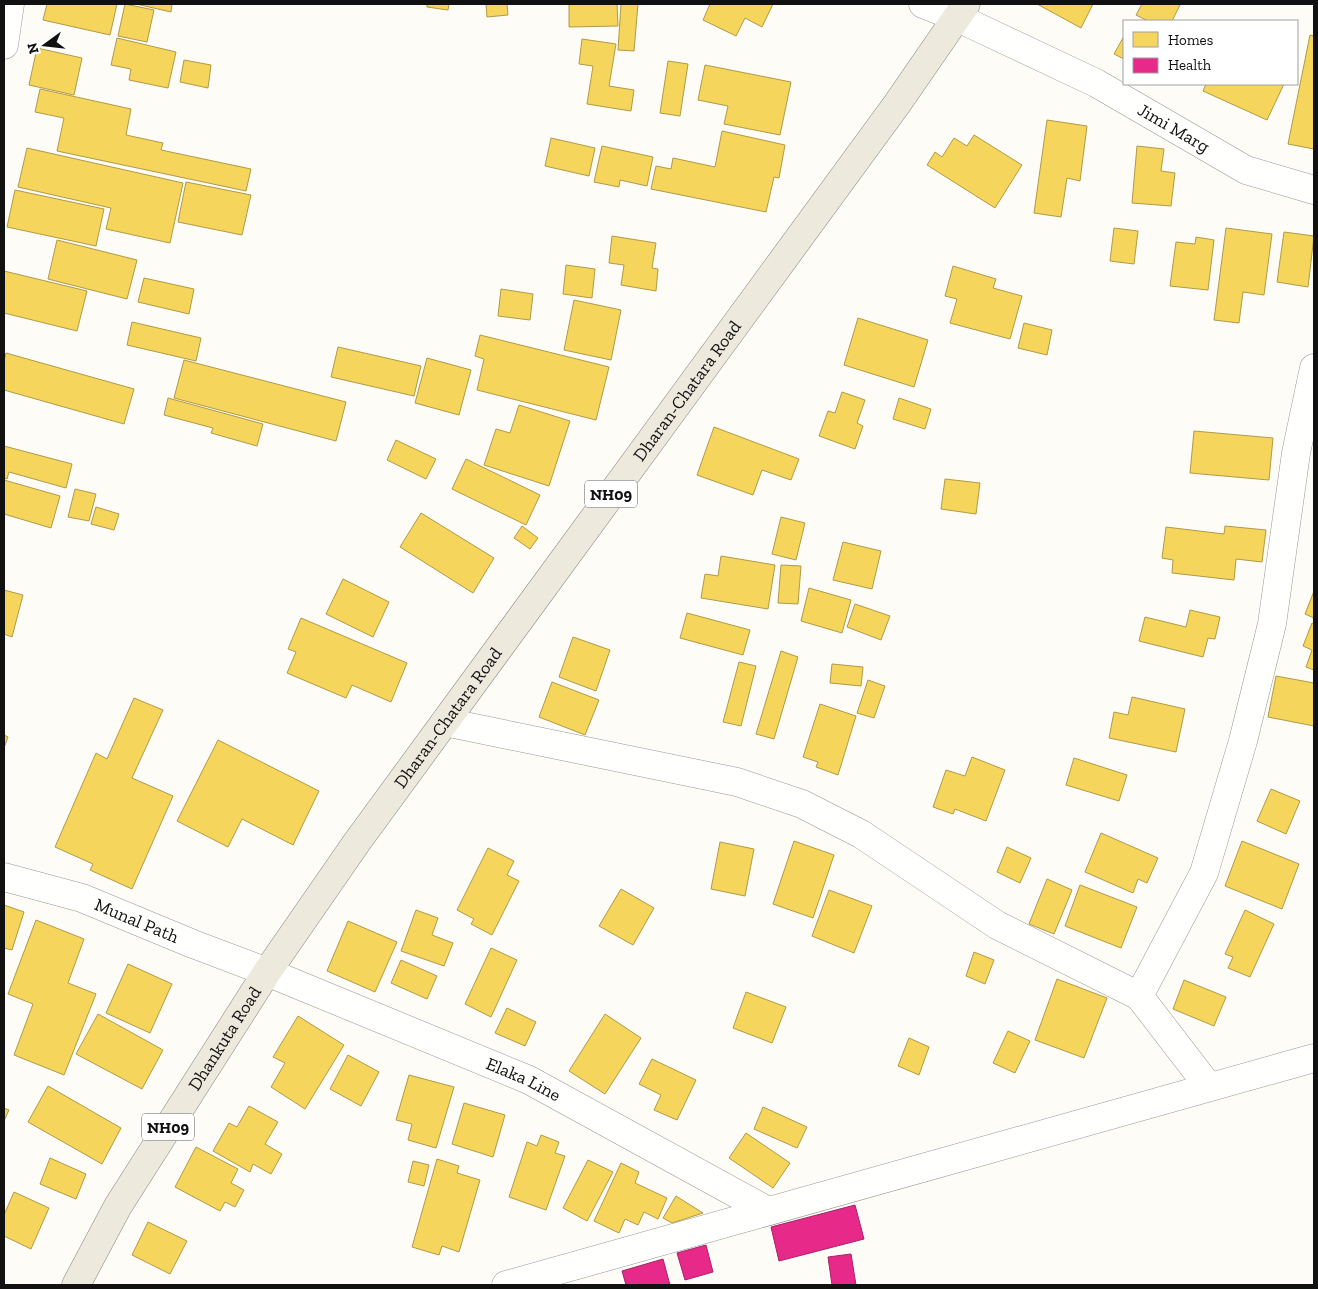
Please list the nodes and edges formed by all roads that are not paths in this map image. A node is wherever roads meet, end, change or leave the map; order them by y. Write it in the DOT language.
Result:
graph roads {
  1 [pos="10,4"];
  2 [pos="923,4"];
  3 [pos="961,10"];
  4 [pos="4,45"];
  5 [pos="1314,190"];
  6 [pos="1314,368"];
  7 [pos="445,722"];
  8 [pos="4,877"];
  9 [pos="266,972"];
  10 [pos="1139,996"];
  11 [pos="1314,1058"];
  12 [pos="1209,1087"];
  13 [pos="768,1211"];
  14 [pos="76,1285"];
  15 [pos="506,1285"];
  1 -- 4 [label="street"];
  2 -- 3 [label="street, Jimi Marg"];
  3 -- 5 [label="street, Jimi Marg"];
  3 -- 7 [label="main road, Dharan-Chatara Road / NH09"];
  6 -- 10 [label="street"];
  7 -- 9 [label="main road, Dharan-Chatara Road / NH09"];
  7 -- 10 [label="street"];
  8 -- 9 [label="street, Munal Path"];
  9 -- 13 [label="street, Elaka Line"];
  9 -- 14 [label="main road, Dhankuta Road / NH09"];
  10 -- 12 [label="street"];
  11 -- 12 [label="street"];
  12 -- 13 [label="street"];
  13 -- 15 [label="street"];
}
